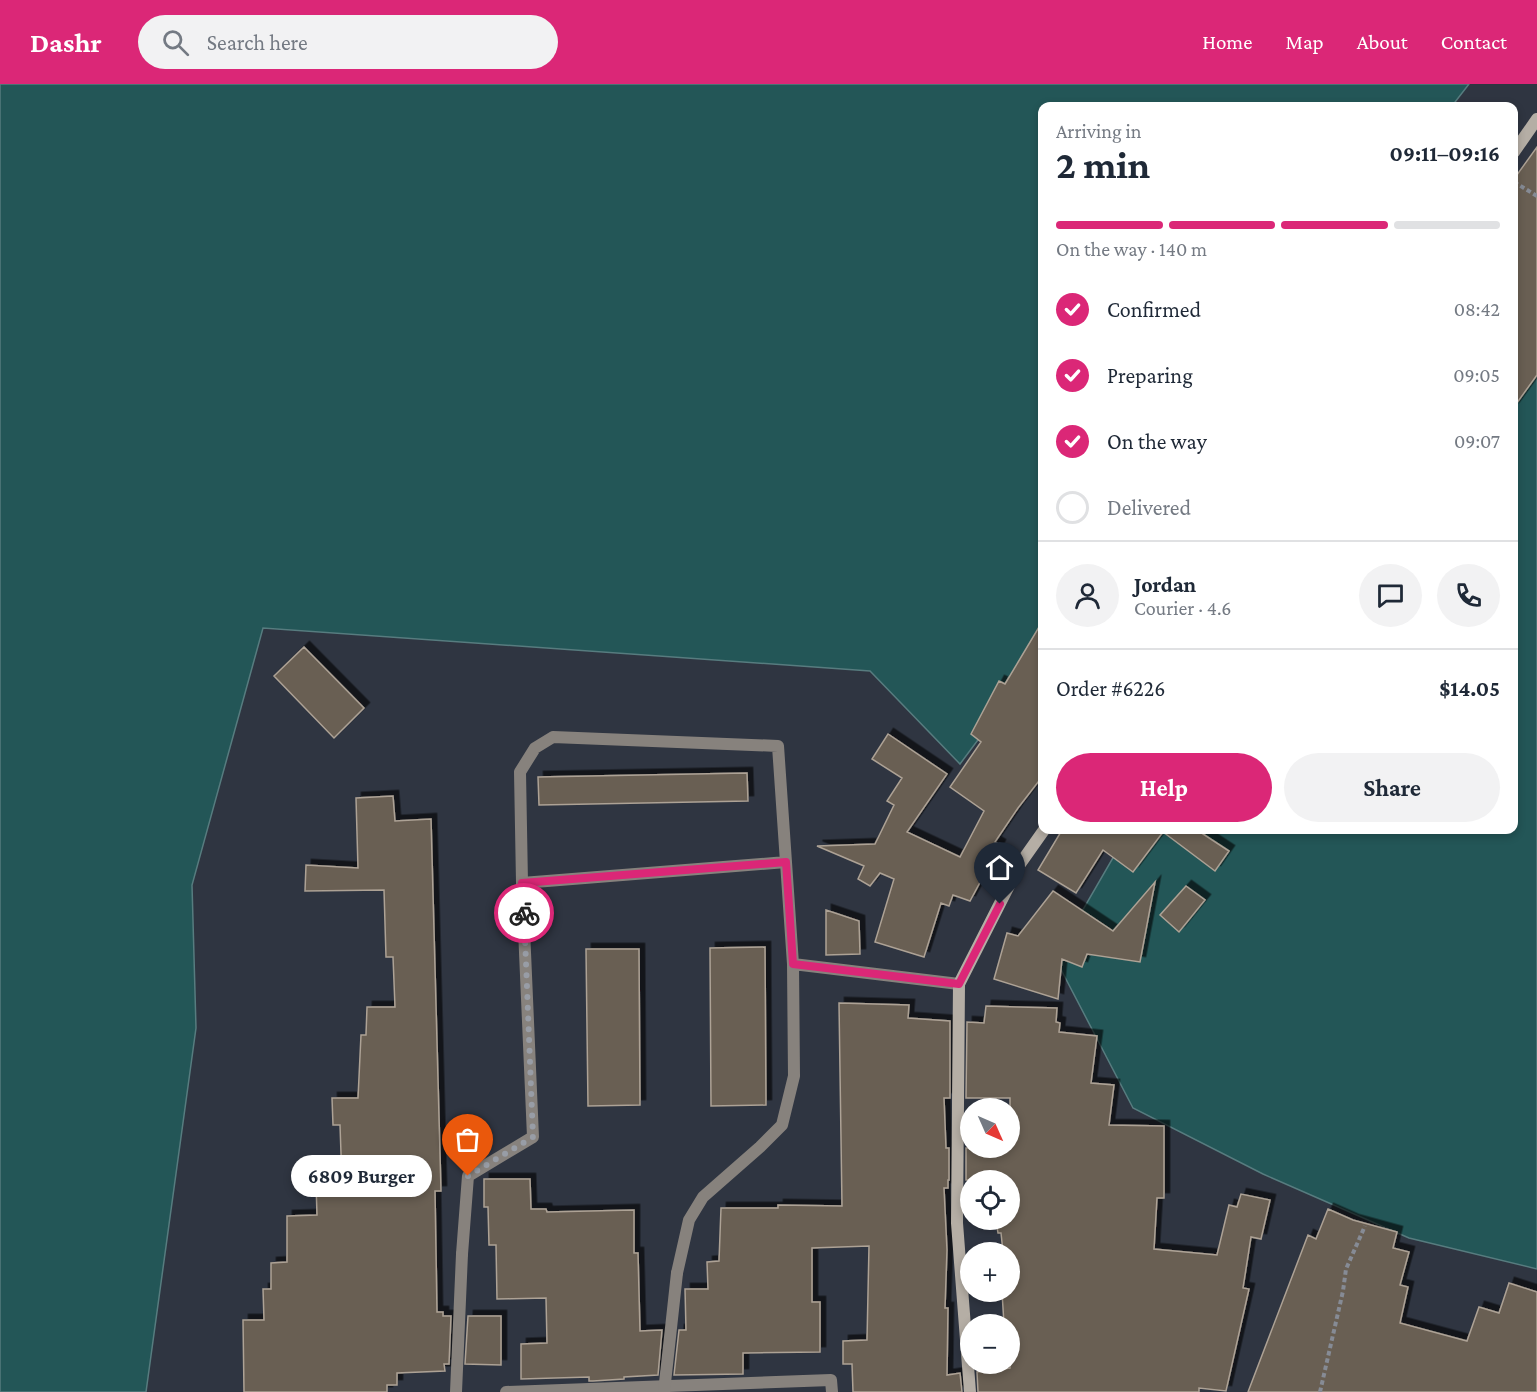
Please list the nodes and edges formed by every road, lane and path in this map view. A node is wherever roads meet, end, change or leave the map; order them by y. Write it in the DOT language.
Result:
graph roads {
  1 [pos="1537,118"];
  2 [pos="1518,146"];
  3 [pos="1518,184"];
  4 [pos="1537,196"];
  5 [pos="1041,834"];
  6 [pos="786,862"];
  7 [pos="522,883"];
  8 [pos="793,964"];
  9 [pos="959,984"];
  10 [pos="1365,1226"];
  11 [pos="664,1389"];
  12 [pos="456,1392"];
  13 [pos="506,1392"];
  14 [pos="831,1392"];
  15 [pos="970,1392"];
  16 [pos="1320,1392"];
  1 -- 2 [label="street"];
  3 -- 4 [label="path"];
  5 -- 9 [label="street"];
  6 -- 7 [label="street"];
  6 -- 7 [label="street"];
  6 -- 8 [label="street"];
  7 -- 12 [label="street"];
  8 -- 9 [label="street"];
  8 -- 11 [label="street"];
  9 -- 15 [label="street"];
  10 -- 16 [label="path"];
  11 -- 13 [label="street"];
  11 -- 14 [label="street"];
}
